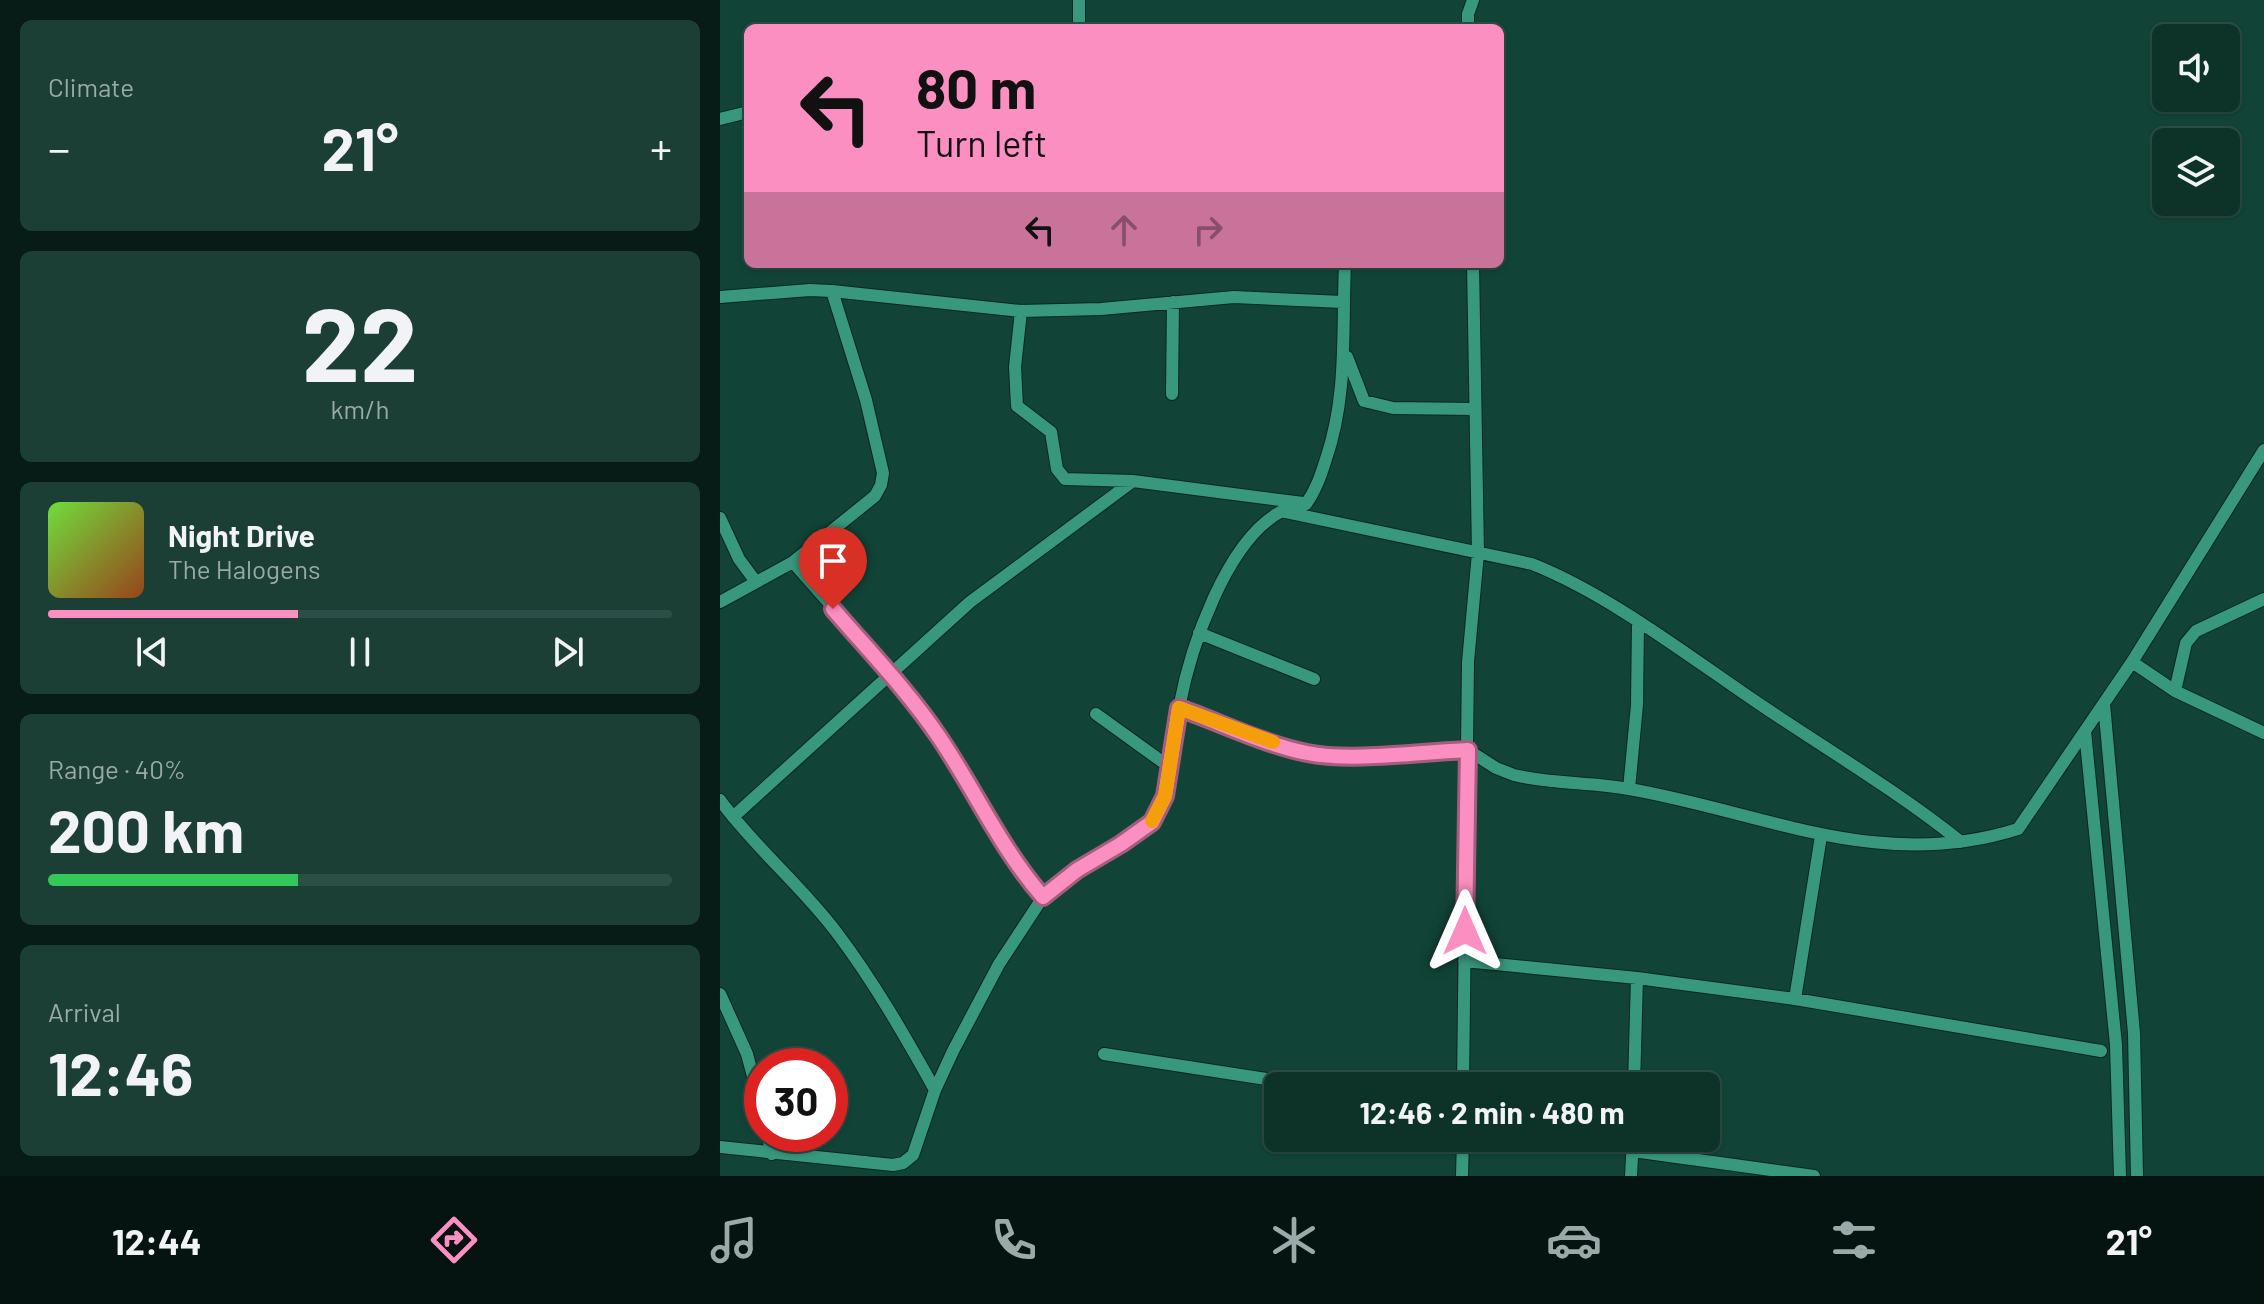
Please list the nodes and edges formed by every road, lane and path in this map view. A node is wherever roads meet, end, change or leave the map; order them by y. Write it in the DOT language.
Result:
graph roads {
  1 [pos="1079,0"];
  2 [pos="1473,0"];
  3 [pos="1078,24"];
  4 [pos="1468,24"];
  5 [pos="744,113"];
  6 [pos="720,119"];
  7 [pos="1345,268"];
  8 [pos="1473,268"];
  9 [pos="832,291"];
  10 [pos="720,297"];
  11 [pos="1173,302"];
  12 [pos="1343,302"];
  13 [pos="1021,311"];
  14 [pos="1345,350"];
  15 [pos="1172,394"];
  16 [pos="1475,409"];
  17 [pos="2264,450"];
  18 [pos="1133,481"];
  19 [pos="1306,504"];
  20 [pos="1283,511"];
  21 [pos="720,518"];
  22 [pos="1478,553"];
  23 [pos="793,562"];
  24 [pos="756,582"];
  25 [pos="2264,599"];
  26 [pos="720,602"];
  27 [pos="1638,622"];
  28 [pos="1199,633"];
  29 [pos="2132,662"];
  30 [pos="892,675"];
  31 [pos="1314,679"];
  32 [pos="2175,691"];
  33 [pos="2104,704"];
  34 [pos="1179,708"];
  35 [pos="1096,714"];
  36 [pos="2085,731"];
  37 [pos="2264,733"];
  38 [pos="1468,750"];
  39 [pos="1171,768"];
  40 [pos="1629,789"];
  41 [pos="720,800"];
  42 [pos="733,817"];
  43 [pos="1821,836"];
  44 [pos="1961,842"];
  45 [pos="1043,897"];
  46 [pos="1464,961"];
  47 [pos="1637,978"];
  48 [pos="720,994"];
  49 [pos="1795,999"];
  50 [pos="744,1048"];
  51 [pos="2101,1051"];
  52 [pos="1104,1054"];
  53 [pos="1463,1072"];
  54 [pos="1634,1072"];
  55 [pos="1264,1079"];
  56 [pos="935,1090"];
  57 [pos="720,1147"];
  58 [pos="1463,1152"];
  59 [pos="1633,1152"];
  60 [pos="1674,1152"];
  61 [pos="772,1154"];
  62 [pos="1462,1176"];
  63 [pos="1631,1176"];
  64 [pos="1814,1176"];
  65 [pos="2120,1176"];
  66 [pos="2137,1176"];
  1 -- 3 [label="street"];
  2 -- 4 [label="street"];
  5 -- 6 [label="street"];
  7 -- 12 [label="street"];
  8 -- 16 [label="street"];
  9 -- 10 [label="street"];
  9 -- 13 [label="street"];
  9 -- 23 [label="street"];
  11 -- 12 [label="street"];
  11 -- 13 [label="street"];
  11 -- 15 [label="street"];
  12 -- 14 [label="street"];
  13 -- 18 [label="street"];
  14 -- 16 [label="street"];
  14 -- 19 [label="street"];
  16 -- 22 [label="street"];
  17 -- 29 [label="street"];
  18 -- 19 [label="street"];
  18 -- 30 [label="street"];
  19 -- 20 [label="street"];
  20 -- 22 [label="street"];
  20 -- 28 [label="street"];
  21 -- 24 [label="street"];
  22 -- 27 [label="street"];
  22 -- 38 [label="street"];
  23 -- 24 [label="street"];
  23 -- 30 [label="street"];
  24 -- 26 [label="street"];
  25 -- 32 [label="street"];
  27 -- 40 [label="street"];
  27 -- 44 [label="street"];
  28 -- 31 [label="street"];
  28 -- 34 [label="street"];
  29 -- 32 [label="street"];
  29 -- 33 [label="street"];
  30 -- 42 [label="street"];
  30 -- 45 [label="street"];
  32 -- 37 [label="street"];
  33 -- 36 [label="street"];
  33 -- 66 [label="street"];
  34 -- 38 [label="street"];
  34 -- 39 [label="street"];
  35 -- 39 [label="street"];
  36 -- 44 [label="street"];
  36 -- 65 [label="street"];
  38 -- 40 [label="street"];
  38 -- 46 [label="street"];
  39 -- 45 [label="street"];
  40 -- 43 [label="street"];
  41 -- 42 [label="street"];
  42 -- 56 [label="street"];
  43 -- 44 [label="street"];
  43 -- 49 [label="street"];
  45 -- 56 [label="street"];
  46 -- 47 [label="street"];
  46 -- 53 [label="street"];
  47 -- 49 [label="street"];
  47 -- 54 [label="street"];
  48 -- 50 [label="street"];
  49 -- 51 [label="street"];
  52 -- 55 [label="street"];
  56 -- 61 [label="street"];
  57 -- 61 [label="street"];
  58 -- 62 [label="street"];
  59 -- 63 [label="street"];
  60 -- 64 [label="street"];
}
